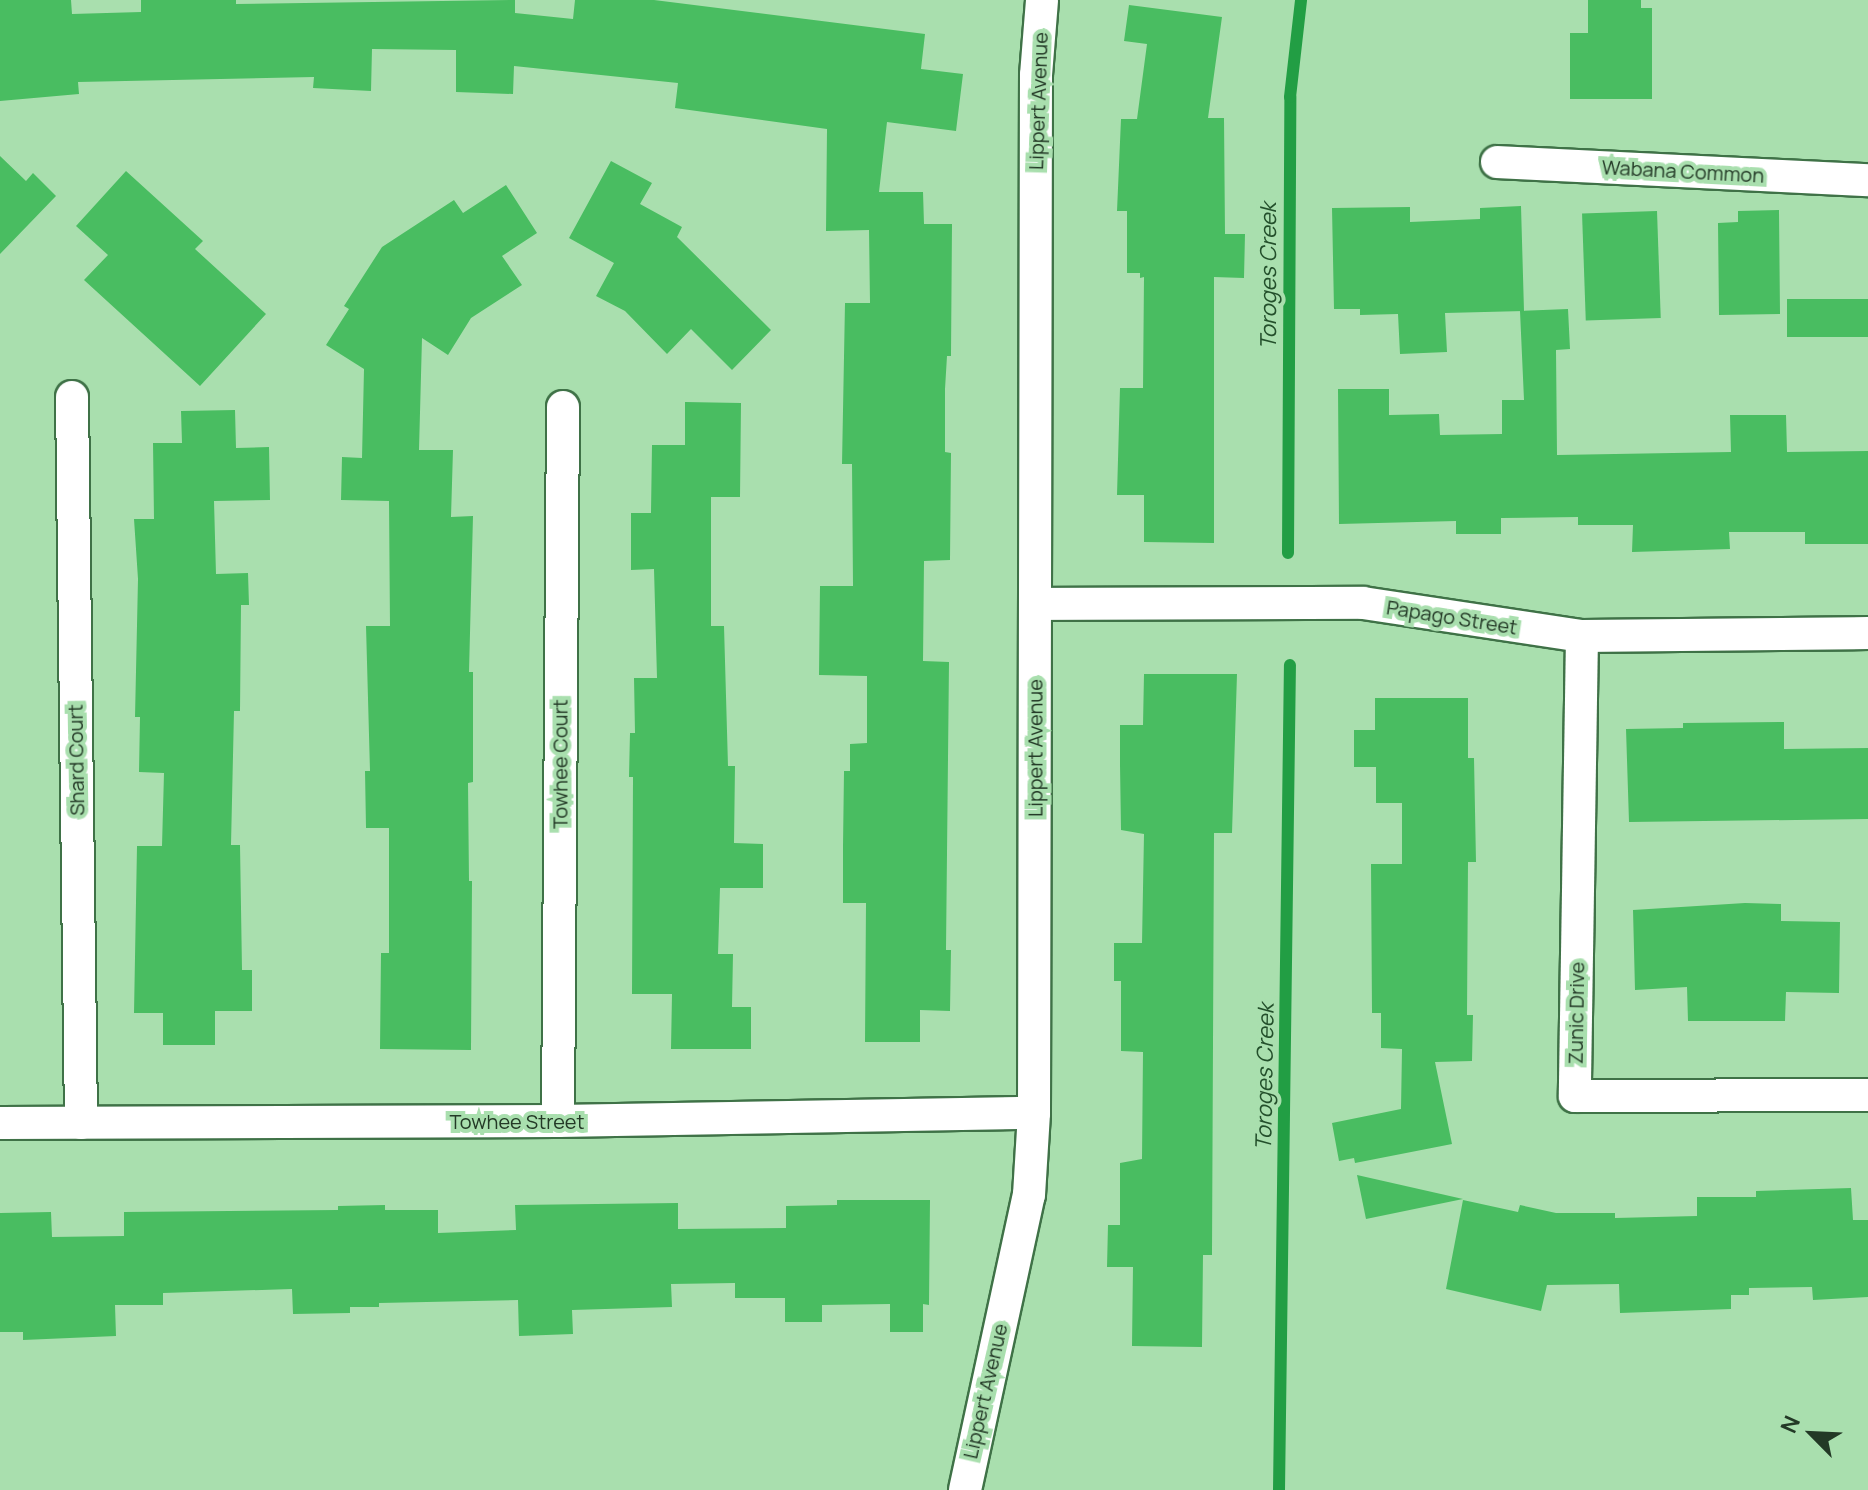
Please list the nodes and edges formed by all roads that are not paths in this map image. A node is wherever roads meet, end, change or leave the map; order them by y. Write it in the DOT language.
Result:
graph roads {
  1 [pos="1042,0"];
  2 [pos="1497,162"];
  3 [pos="1868,180"];
  4 [pos="72,397"];
  5 [pos="563,407"];
  6 [pos="1036,604"];
  7 [pos="1868,633"];
  8 [pos="1582,636"];
  9 [pos="1868,1095"];
  10 [pos="1034,1113"];
  11 [pos="558,1121"];
  12 [pos="0,1123"];
  13 [pos="81,1123"];
  14 [pos="965,1490"];
  1 -- 6 [label="street, Lippert Avenue"];
  2 -- 3 [label="street, Wabana Common"];
  4 -- 13 [label="street, Shard Court"];
  5 -- 11 [label="street, Towhee Court"];
  6 -- 8 [label="street, Papago Street"];
  6 -- 10 [label="street, Lippert Avenue"];
  7 -- 8 [label="street, Papago Street"];
  8 -- 9 [label="street, Zunic Drive"];
  10 -- 11 [label="street, Towhee Street"];
  10 -- 14 [label="street, Lippert Avenue"];
  11 -- 13 [label="street, Towhee Street"];
  12 -- 13 [label="street, Towhee Street"];
}
